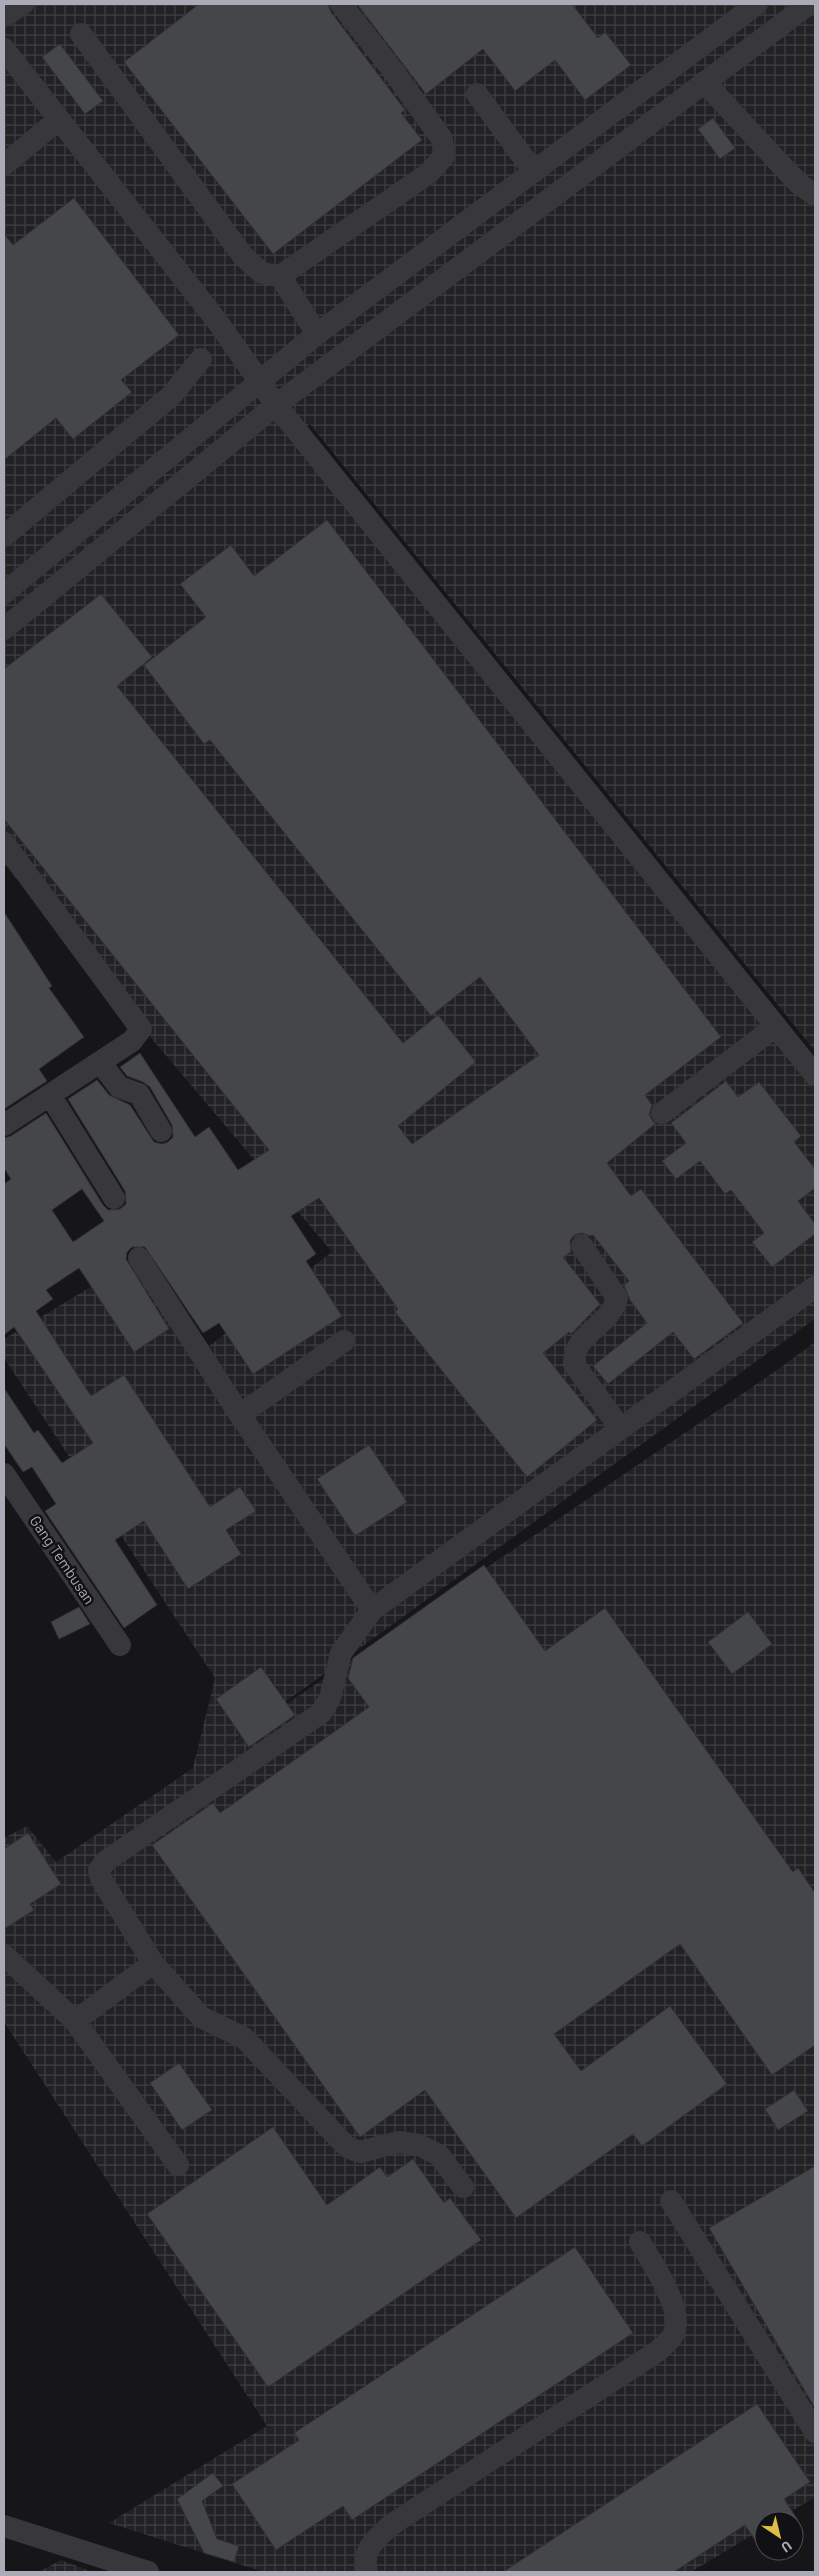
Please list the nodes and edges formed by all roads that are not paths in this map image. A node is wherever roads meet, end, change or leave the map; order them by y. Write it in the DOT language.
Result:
graph roads {
  1 [pos="22,4"];
  2 [pos="341,4"];
  3 [pos="757,4"];
  4 [pos="795,8"];
  5 [pos="4,16"];
  6 [pos="81,34"];
  7 [pos="4,50"];
  8 [pos="704,82"];
  9 [pos="477,94"];
  10 [pos="58,120"];
  11 [pos="4,165"];
  12 [pos="534,172"];
  13 [pos="815,195"];
  14 [pos="280,276"];
  15 [pos="317,334"];
  16 [pos="200,359"];
  17 [pos="260,383"];
  18 [pos="276,405"];
  19 [pos="4,536"];
  20 [pos="10,588"];
  21 [pos="33,605"];
  22 [pos="4,629"];
  23 [pos="4,844"];
  24 [pos="776,1026"];
  25 [pos="100,1062"];
  26 [pos="815,1075"];
  27 [pos="50,1095"];
  28 [pos="662,1113"];
  29 [pos="4,1125"];
  30 [pos="160,1131"];
  31 [pos="114,1198"];
  32 [pos="582,1246"];
  33 [pos="139,1258"];
  34 [pos="815,1287"];
  35 [pos="344,1341"];
  36 [pos="240,1415"];
  37 [pos="620,1428"];
  38 [pos="4,1474"];
  39 [pos="372,1610"];
  40 [pos="120,1645"];
  41 [pos="4,1954"];
  42 [pos="154,1963"];
  43 [pos="75,2021"];
  44 [pos="178,2165"];
  45 [pos="463,2187"];
  46 [pos="671,2201"];
  47 [pos="640,2242"];
  48 [pos="815,2432"];
  49 [pos="4,2526"];
  50 [pos="106,2560"];
  51 [pos="85,2572"];
  52 [pos="148,2572"];
  53 [pos="367,2572"];
  1 -- 5 [label="street"];
  2 -- 14 [label="street"];
  3 -- 12 [label="street"];
  4 -- 8 [label="street"];
  6 -- 14 [label="street"];
  7 -- 10 [label="street"];
  8 -- 13 [label="street"];
  8 -- 18 [label="street"];
  9 -- 12 [label="street"];
  10 -- 11 [label="street"];
  10 -- 17 [label="street"];
  12 -- 15 [label="street"];
  14 -- 15 [label="street"];
  15 -- 17 [label="street"];
  16 -- 19 [label="street"];
  17 -- 18 [label="street"];
  17 -- 20 [label="street"];
  18 -- 21 [label="street"];
  18 -- 24 [label="street"];
  20 -- 21 [label="street"];
  21 -- 22 [label="street"];
  23 -- 25 [label="street"];
  24 -- 26 [label="street"];
  24 -- 28 [label="street"];
  25 -- 27 [label="street"];
  25 -- 30 [label="street"];
  27 -- 29 [label="street"];
  27 -- 31 [label="street"];
  32 -- 37 [label="street"];
  33 -- 36 [label="street"];
  34 -- 37 [label="street"];
  35 -- 36 [label="street"];
  36 -- 39 [label="street"];
  37 -- 39 [label="street"];
  38 -- 40 [label="street, Gang Tembusan"];
  39 -- 42 [label="street"];
  41 -- 43 [label="street"];
  42 -- 43 [label="street"];
  42 -- 45 [label="street"];
  43 -- 44 [label="street"];
  46 -- 48 [label="street"];
  47 -- 53 [label="street"];
  49 -- 50 [label="street"];
  50 -- 51 [label="street"];
  50 -- 52 [label="street"];
}
